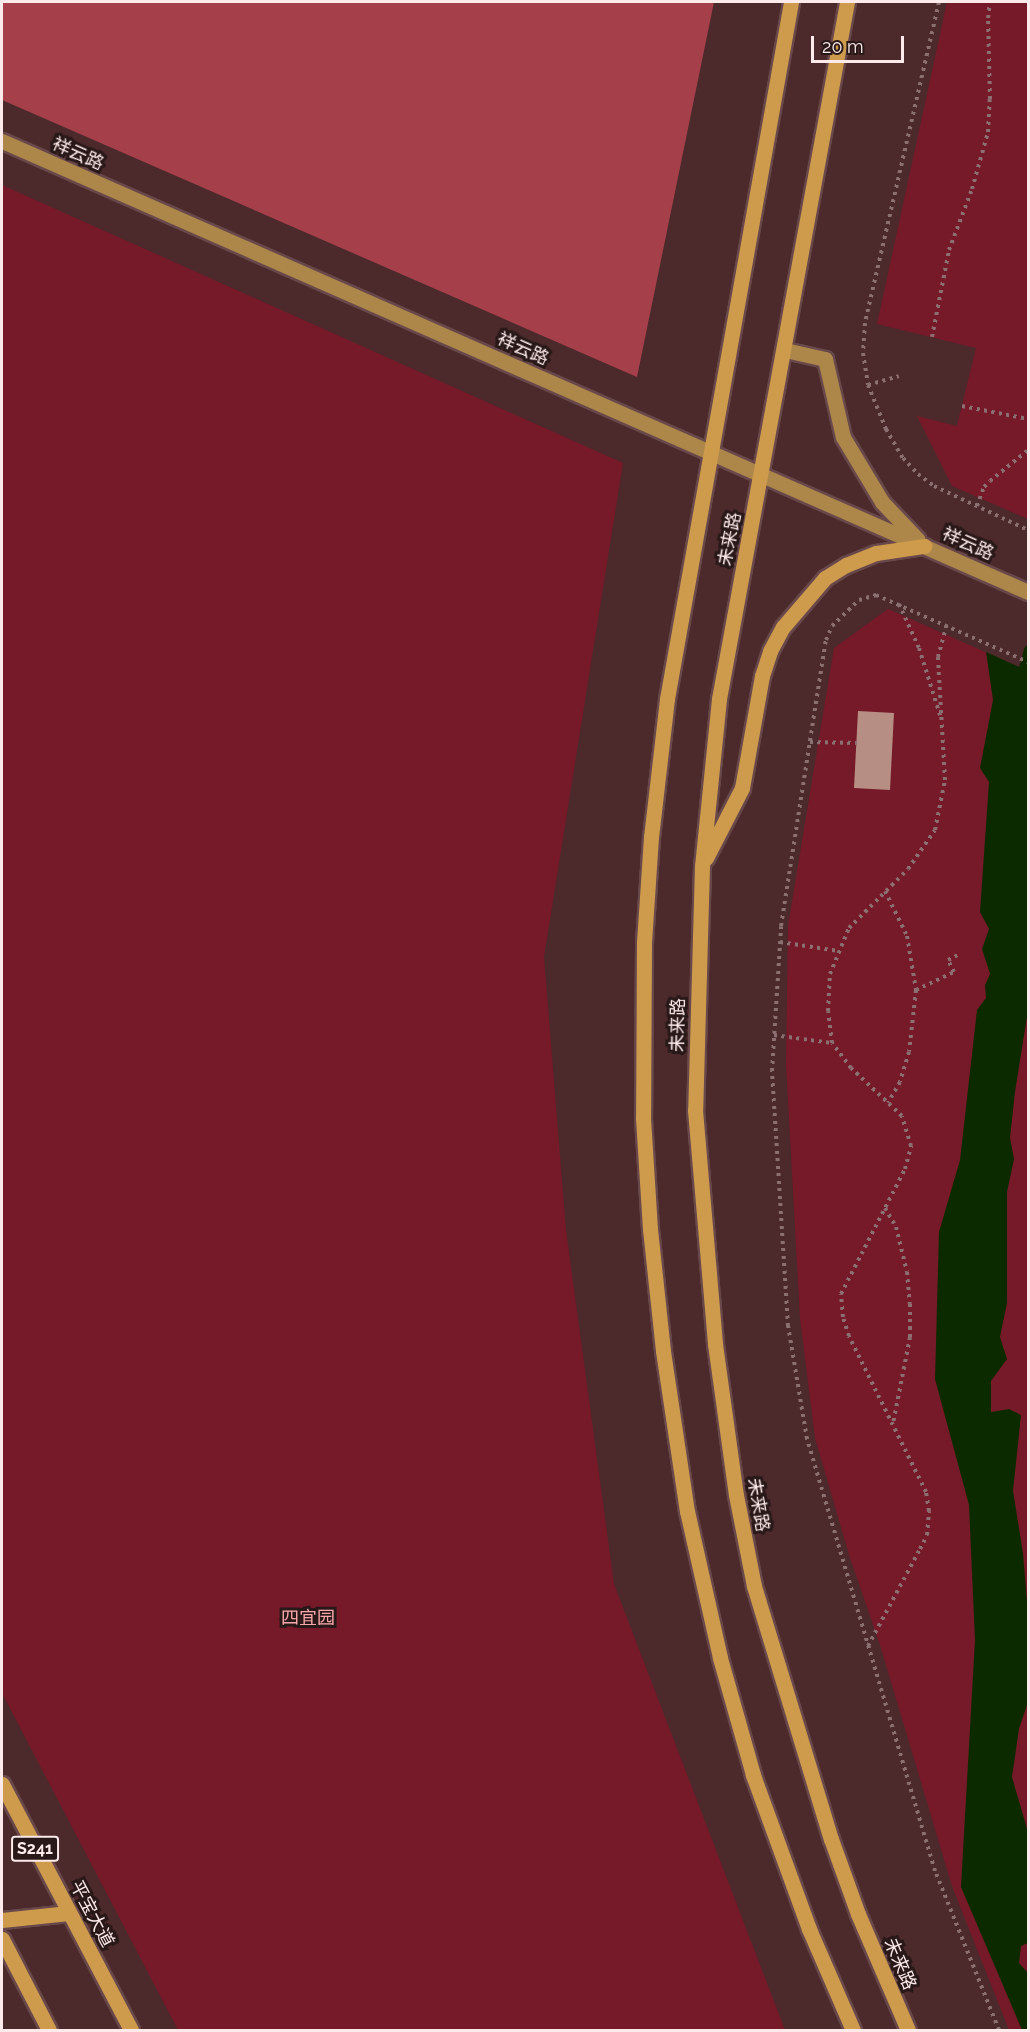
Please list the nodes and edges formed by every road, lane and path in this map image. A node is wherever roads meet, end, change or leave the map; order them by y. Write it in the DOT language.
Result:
graph roads {
  1 [pos="792,2"];
  2 [pos="847,2"];
  3 [pos="939,2"];
  4 [pos="990,2"];
  5 [pos="2,141"];
  6 [pos="932,337"];
  7 [pos="785,350"];
  8 [pos="899,376"];
  9 [pos="868,385"];
  10 [pos="962,406"];
  11 [pos="1029,419"];
  12 [pos="1029,450"];
  13 [pos="710,453"];
  14 [pos="762,476"];
  15 [pos="976,506"];
  16 [pos="1029,530"];
  17 [pos="924,546"];
  18 [pos="1029,592"];
  19 [pos="899,604"];
  20 [pos="838,610"];
  21 [pos="842,617"];
  22 [pos="947,624"];
  23 [pos="1029,662"];
  24 [pos="943,724"];
  25 [pos="810,742"];
  26 [pos="856,743"];
  27 [pos="702,866"];
  28 [pos="885,891"];
  29 [pos="780,942"];
  30 [pos="838,951"];
  31 [pos="958,955"];
  32 [pos="916,990"];
  33 [pos="774,1035"];
  34 [pos="832,1043"];
  35 [pos="888,1103"];
  36 [pos="885,1208"];
  37 [pos="893,1425"];
  38 [pos="868,1646"];
  39 [pos="2,1784"];
  40 [pos="69,1913"];
  41 [pos="2,1920"];
  42 [pos="2,1939"];
  43 [pos="49,2031"];
  44 [pos="131,2031"];
  45 [pos="853,2031"];
  46 [pos="908,2031"];
  47 [pos="999,2031"];
  1 -- 13 [label="main road, 未来路"];
  2 -- 7 [label="main road, 未来路"];
  3 -- 9 [label="path"];
  4 -- 6 [label="path"];
  5 -- 13 [label="main road, 祥云路"];
  7 -- 14 [label="main road, 未来路"];
  7 -- 17 [label="main road"];
  8 -- 9 [label="path"];
  9 -- 15 [label="path"];
  10 -- 11 [label="path"];
  12 -- 15 [label="path"];
  13 -- 14 [label="main road, 祥云路"];
  13 -- 45 [label="main road, 未来路"];
  14 -- 17 [label="main road, 祥云路"];
  14 -- 27 [label="main road, 未来路"];
  15 -- 16 [label="path"];
  17 -- 18 [label="main road, 祥云路"];
  17 -- 27 [label="main road"];
  19 -- 21 [label="path"];
  19 -- 22 [label="path"];
  19 -- 24 [label="path"];
  20 -- 21 [label="path"];
  21 -- 25 [label="path"];
  22 -- 23 [label="path"];
  22 -- 24 [label="path"];
  24 -- 28 [label="path"];
  25 -- 26 [label="path"];
  25 -- 29 [label="path"];
  27 -- 46 [label="main road, 未来路"];
  28 -- 30 [label="path"];
  28 -- 32 [label="path"];
  29 -- 30 [label="path"];
  29 -- 33 [label="path"];
  30 -- 34 [label="path"];
  31 -- 32 [label="path"];
  32 -- 35 [label="path"];
  33 -- 34 [label="path"];
  33 -- 38 [label="path"];
  34 -- 35 [label="path"];
  35 -- 36 [label="path"];
  36 -- 37 [label="path"];
  36 -- 37 [label="path"];
  37 -- 38 [label="path"];
  38 -- 47 [label="path"];
  39 -- 40 [label="main road, 平宝大道 / S241"];
  40 -- 41 [label="main road"];
  40 -- 44 [label="main road, 平宝大道 / S241"];
  42 -- 43 [label="main road"];
}
